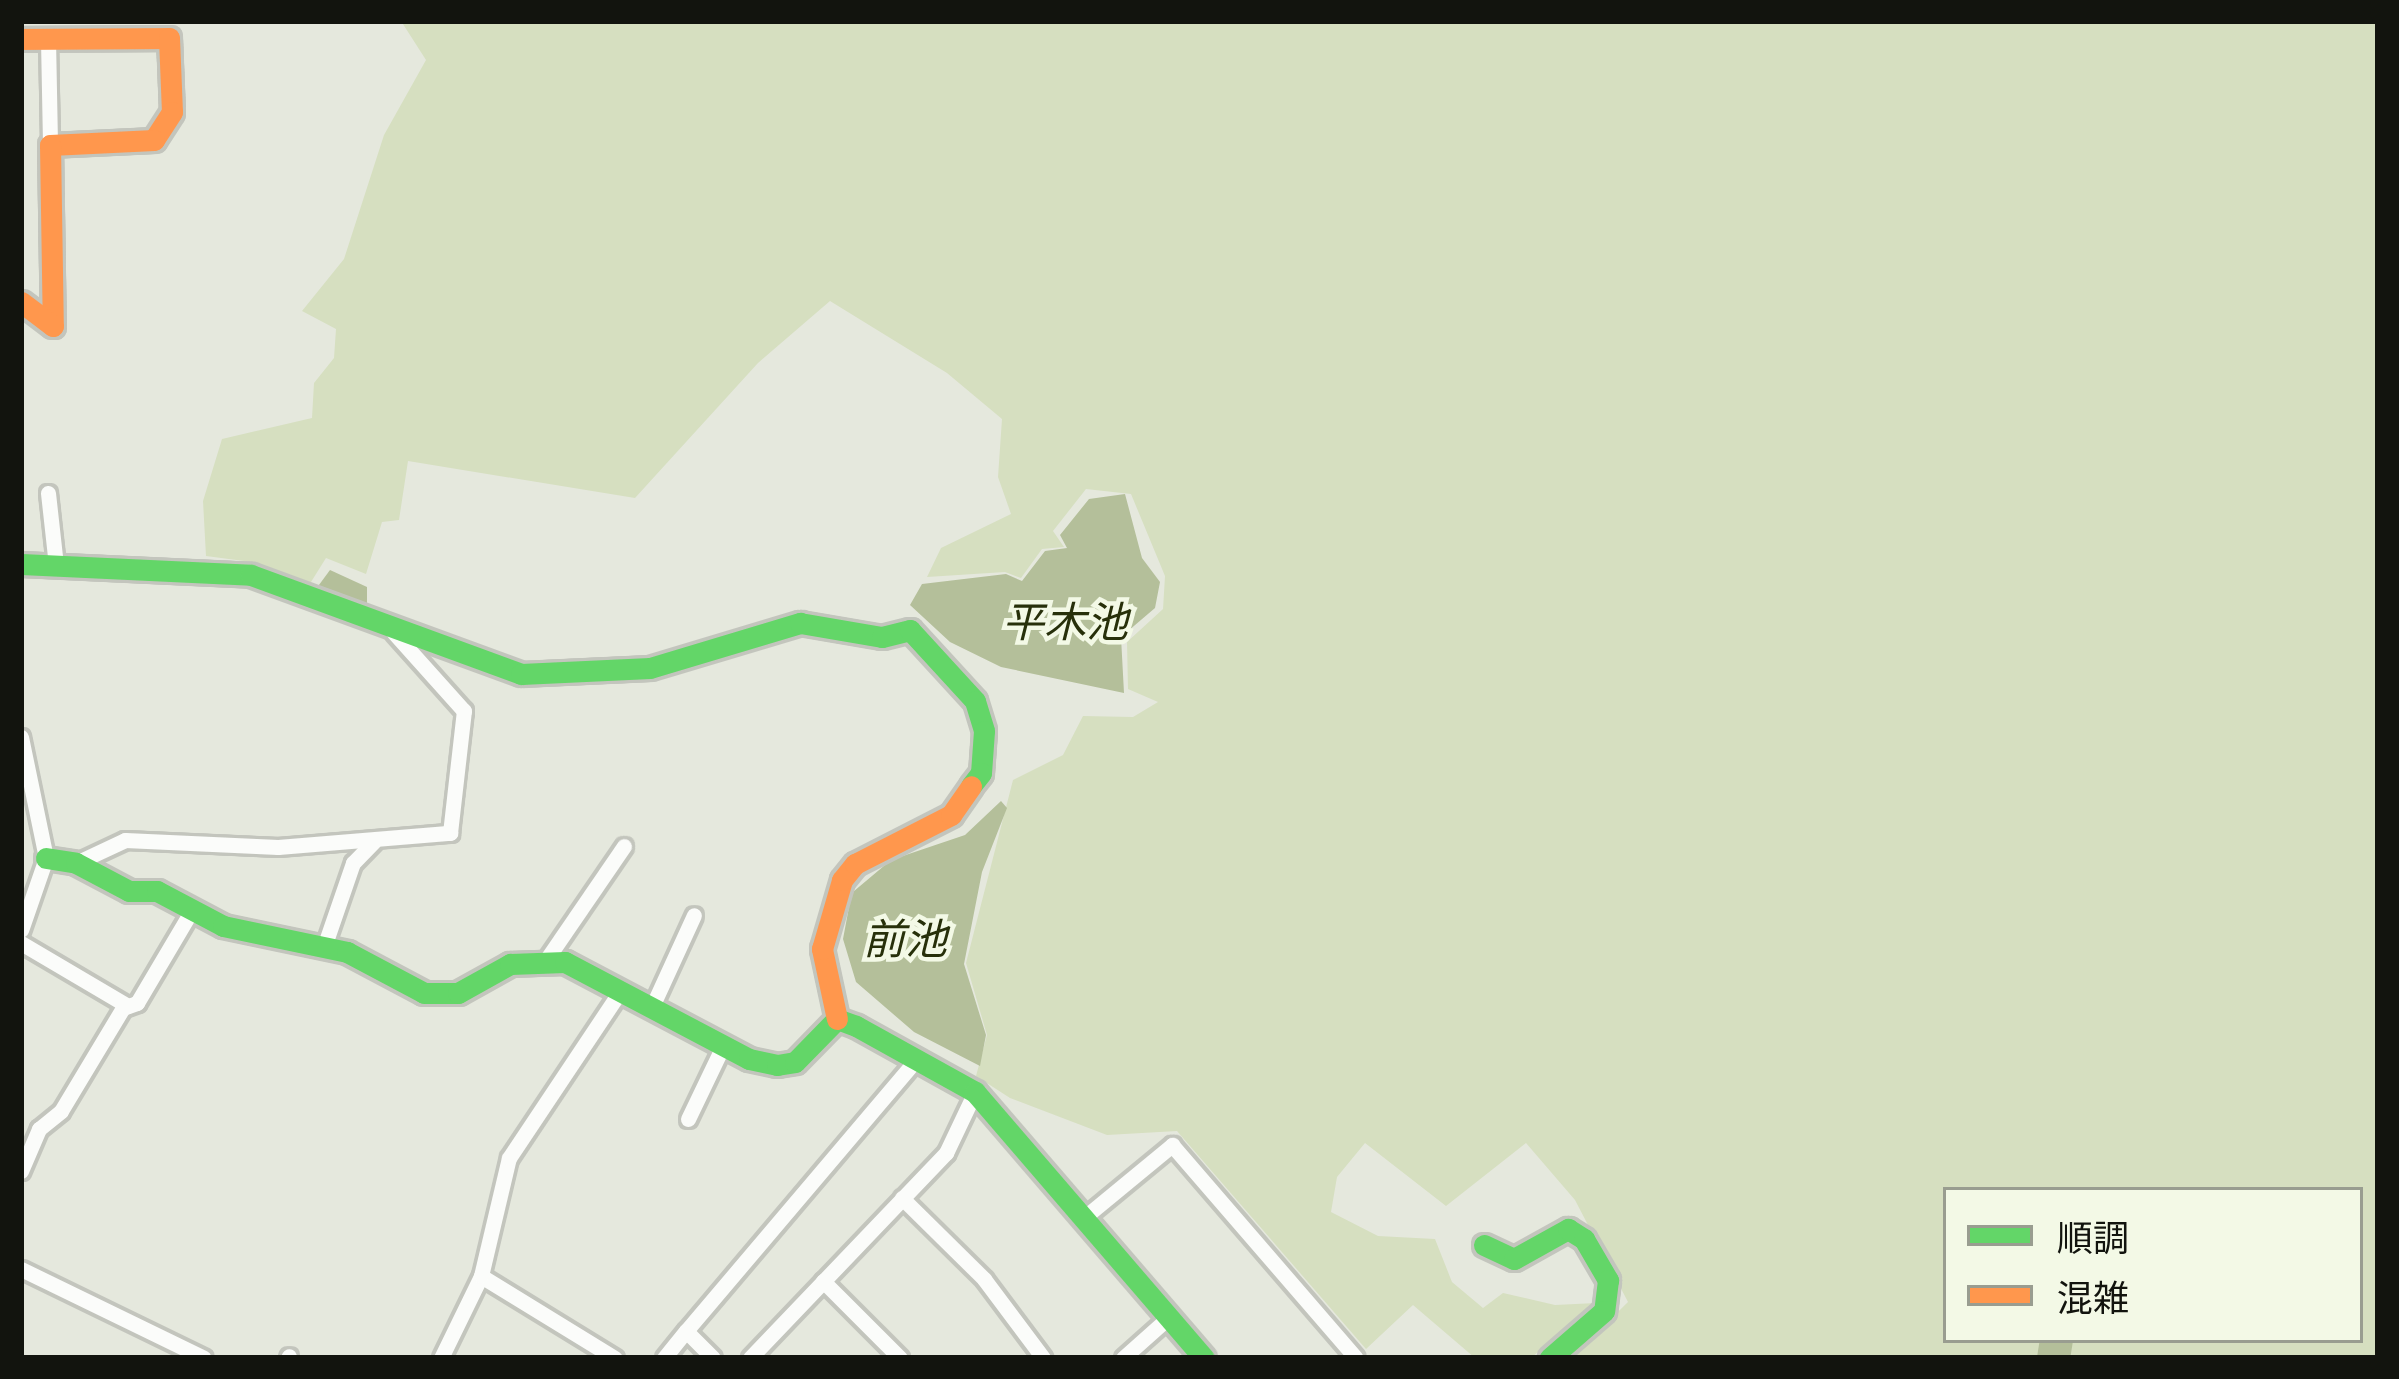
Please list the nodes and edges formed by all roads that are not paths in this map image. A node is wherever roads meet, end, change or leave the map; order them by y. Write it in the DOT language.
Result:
graph roads {
  1 [pos="21,39"];
  2 [pos="48,39"];
  3 [pos="50,145"];
  4 [pos="21,302"];
  5 [pos="48,493"];
  6 [pos="21,564"];
  7 [pos="56,565"];
  8 [pos="394,633"];
  9 [pos="21,737"];
  10 [pos="374,842"];
  11 [pos="624,846"];
  12 [pos="46,858"];
  13 [pos="76,863"];
  14 [pos="191,910"];
  15 [pos="694,915"];
  16 [pos="21,930"];
  17 [pos="21,943"];
  18 [pos="324,947"];
  19 [pos="546,960"];
  20 [pos="619,993"];
  21 [pos="128,1006"];
  22 [pos="651,1009"];
  23 [pos="837,1019"];
  24 [pos="724,1046"];
  25 [pos="915,1061"];
  26 [pos="975,1092"];
  27 [pos="688,1118"];
  28 [pos="21,1171"];
  29 [pos="902,1198"];
  30 [pos="1086,1216"];
  31 [pos="1484,1245"];
  32 [pos="21,1268"];
  33 [pos="481,1276"];
  34 [pos="823,1281"];
  35 [pos="1168,1317"];
  36 [pos="686,1331"];
  37 [pos="204,1358"];
  38 [pos="441,1358"];
  39 [pos="615,1358"];
  40 [pos="664,1358"];
  41 [pos="713,1358"];
  42 [pos="750,1358"];
  43 [pos="900,1358"];
  44 [pos="1043,1358"];
  45 [pos="1123,1358"];
  46 [pos="1204,1358"];
  47 [pos="1356,1358"];
  48 [pos="1550,1358"];
  1 -- 2 [label="street"];
  2 -- 3 [label="street"];
  2 -- 3 [label="street"];
  3 -- 4 [label="street"];
  5 -- 7 [label="street"];
  6 -- 7 [label="street"];
  7 -- 8 [label="street"];
  8 -- 10 [label="street"];
  8 -- 23 [label="street"];
  9 -- 12 [label="street"];
  10 -- 13 [label="street"];
  10 -- 18 [label="street"];
  11 -- 19 [label="street"];
  12 -- 13 [label="street"];
  12 -- 16 [label="street"];
  13 -- 14 [label="street"];
  14 -- 18 [label="street"];
  14 -- 21 [label="street"];
  15 -- 22 [label="street"];
  17 -- 21 [label="street"];
  18 -- 19 [label="street"];
  19 -- 20 [label="street"];
  20 -- 22 [label="street"];
  20 -- 33 [label="street"];
  21 -- 28 [label="street"];
  22 -- 24 [label="street"];
  23 -- 24 [label="street"];
  23 -- 25 [label="street"];
  24 -- 27 [label="street"];
  25 -- 26 [label="street"];
  25 -- 36 [label="street"];
  26 -- 29 [label="street"];
  26 -- 30 [label="street"];
  29 -- 34 [label="street"];
  29 -- 44 [label="street"];
  30 -- 35 [label="street"];
  30 -- 47 [label="street"];
  31 -- 48 [label="street"];
  32 -- 37 [label="street"];
  33 -- 38 [label="street"];
  33 -- 39 [label="street"];
  34 -- 42 [label="street"];
  34 -- 43 [label="street"];
  35 -- 45 [label="street"];
  35 -- 46 [label="street"];
  36 -- 40 [label="street"];
  36 -- 41 [label="street"];
}
